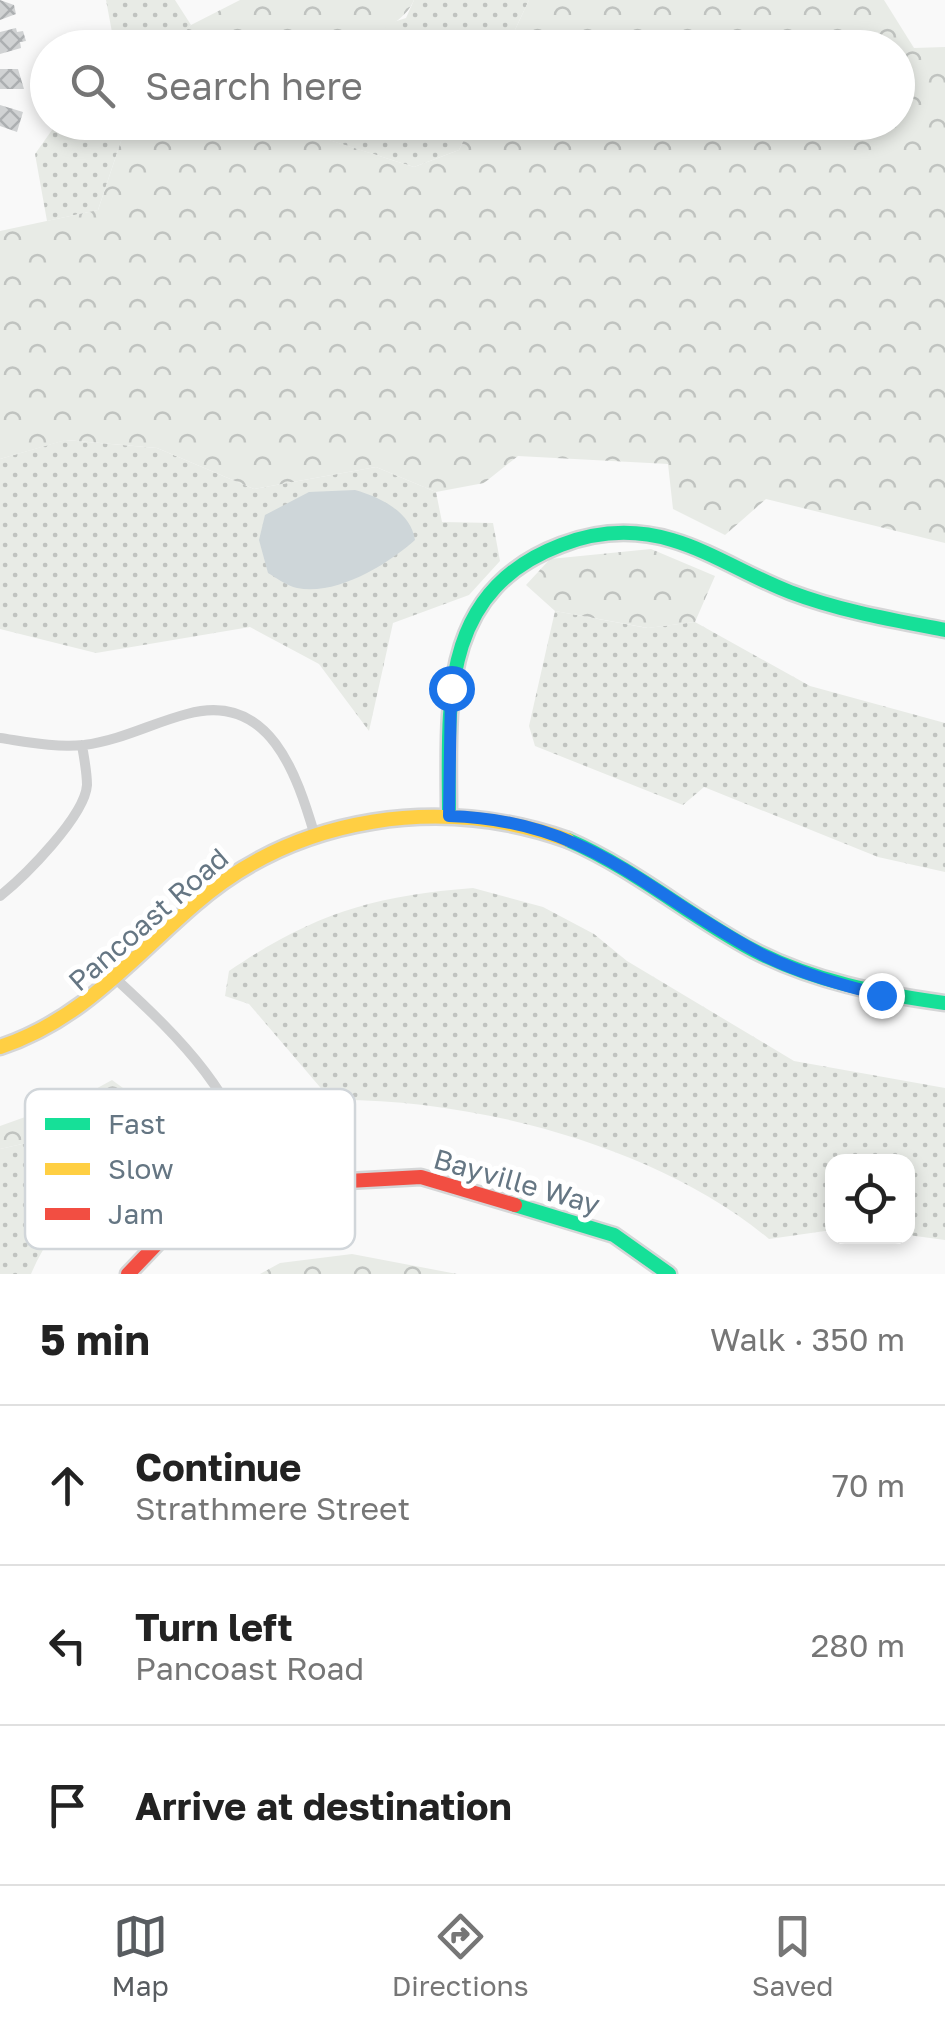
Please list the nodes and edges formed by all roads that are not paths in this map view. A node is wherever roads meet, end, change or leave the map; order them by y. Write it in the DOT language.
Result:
graph roads {
  1 [pos="945,630"];
  2 [pos="0,738"];
  3 [pos="82,745"];
  4 [pos="449,816"];
  5 [pos="315,836"];
  6 [pos="0,896"];
  7 [pos="117,980"];
  8 [pos="945,1003"];
  9 [pos="0,1047"];
  10 [pos="217,1089"];
  11 [pos="355,1180"];
  12 [pos="152,1249"];
  13 [pos="128,1274"];
  14 [pos="669,1274"];
  1 -- 4 [label="street"];
  2 -- 3 [label="street"];
  3 -- 5 [label="street"];
  3 -- 6 [label="street"];
  4 -- 5 [label="street, Pancoast Road"];
  4 -- 8 [label="street, Pancoast Road"];
  5 -- 7 [label="street, Pancoast Road"];
  7 -- 9 [label="street, Pancoast Road"];
  7 -- 10 [label="street"];
  11 -- 14 [label="street, Bayville Way"];
  12 -- 13 [label="street, Bayville Way"];
}
